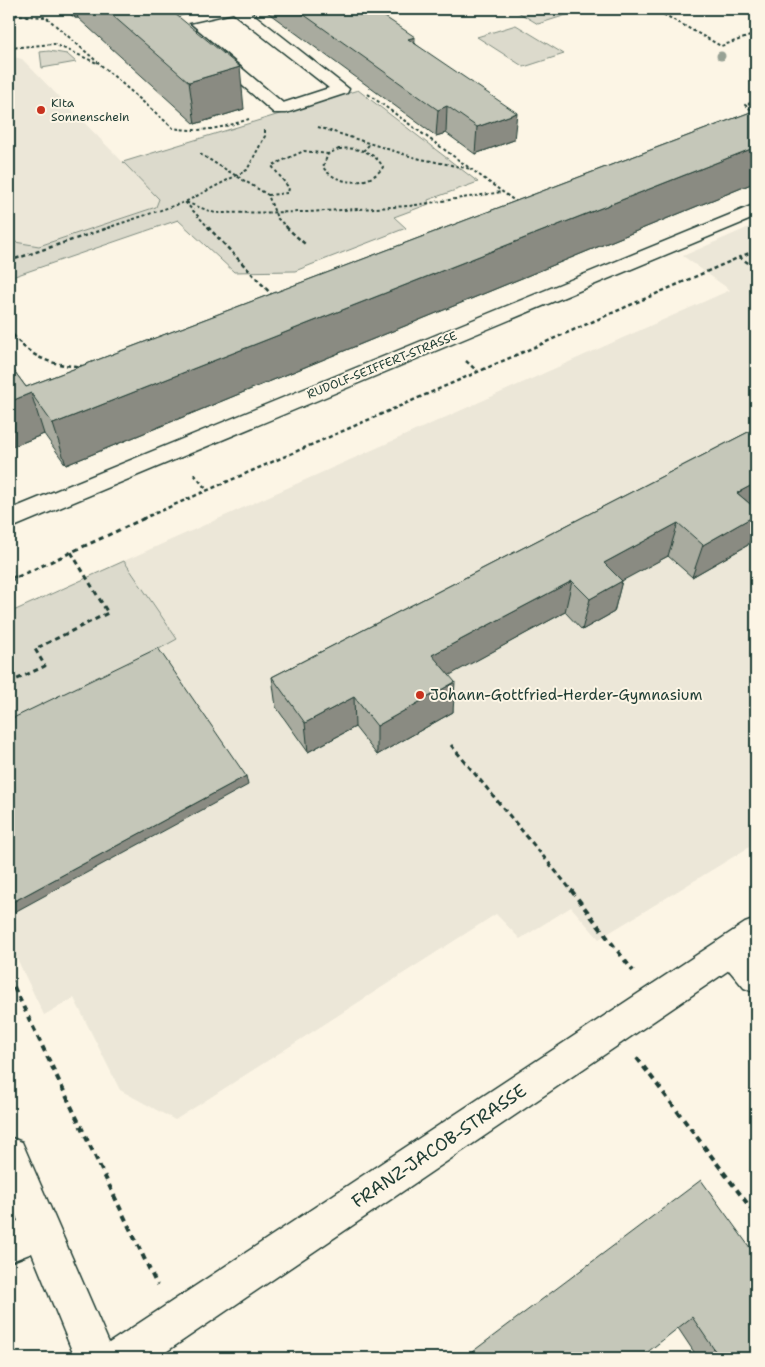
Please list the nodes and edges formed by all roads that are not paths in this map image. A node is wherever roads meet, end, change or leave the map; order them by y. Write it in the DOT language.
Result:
graph roads {
  1 [pos="162,9"];
  2 [pos="228,9"];
  3 [pos="238,9"];
  4 [pos="178,22"];
  5 [pos="756,210"];
  6 [pos="9,520"];
  7 [pos="745,942"];
  8 [pos="756,977"];
  9 [pos="9,1155"];
  10 [pos="25,1237"];
  11 [pos="95,1358"];
  12 [pos="122,1358"];
  1 -- 4 [label="street"];
  2 -- 4 [label="street"];
  3 -- 4 [label="street"];
  5 -- 6 [label="street, RUDOLF-SEIFFERT-STRASSE"];
  7 -- 8 [label="street"];
  7 -- 12 [label="street, FRANZ-JACOB-STRASSE"];
  9 -- 10 [label="street"];
  10 -- 11 [label="street"];
}
